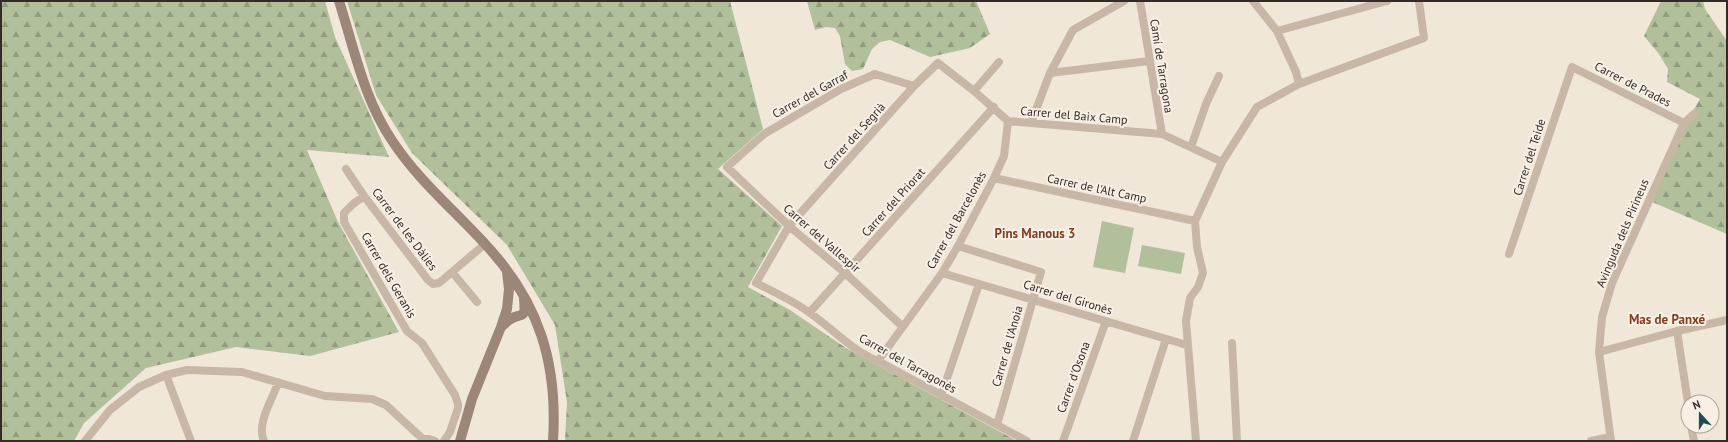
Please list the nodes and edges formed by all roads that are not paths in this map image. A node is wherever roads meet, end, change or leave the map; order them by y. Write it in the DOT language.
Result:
graph roads {
  1 [pos="339,1"];
  2 [pos="1124,1"];
  3 [pos="1140,1"];
  4 [pos="1253,1"];
  5 [pos="1387,1"];
  6 [pos="1419,1"];
  7 [pos="1277,31"];
  8 [pos="1149,61"];
  9 [pos="999,62"];
  10 [pos="938,63"];
  11 [pos="1572,67"];
  12 [pos="1050,73"];
  13 [pos="1220,76"];
  14 [pos="1299,84"];
  15 [pos="914,86"];
  16 [pos="974,91"];
  17 [pos="994,107"];
  18 [pos="1694,114"];
  19 [pos="1008,121"];
  20 [pos="1031,122"];
  21 [pos="1684,123"];
  22 [pos="1162,134"];
  23 [pos="1191,147"];
  24 [pos="1222,162"];
  25 [pos="727,167"];
  26 [pos="346,169"];
  27 [pos="994,178"];
  28 [pos="364,196"];
  29 [pos="1195,222"];
  30 [pos="789,226"];
  31 [pos="485,244"];
  32 [pos="958,246"];
  33 [pos="1509,254"];
  34 [pos="507,270"];
  35 [pos="452,272"];
  36 [pos="845,273"];
  37 [pos="942,273"];
  38 [pos="979,284"];
  39 [pos="1033,300"];
  40 [pos="477,302"];
  41 [pos="527,302"];
  42 [pos="508,307"];
  43 [pos="810,312"];
  44 [pos="518,317"];
  45 [pos="1727,320"];
  46 [pos="1106,321"];
  47 [pos="902,326"];
  48 [pos="502,327"];
  49 [pos="540,330"];
  50 [pos="1677,331"];
  51 [pos="1166,339"];
  52 [pos="1232,343"];
  53 [pos="1187,345"];
  54 [pos="1599,352"];
  55 [pos="878,361"];
  56 [pos="166,375"];
  57 [pos="278,382"];
  58 [pos="1687,394"];
  59 [pos="941,396"];
  60 [pos="997,425"];
  61 [pos="464,428"];
  62 [pos="1611,439"];
  63 [pos="425,440"];
  64 [pos="85,441"];
  65 [pos="191,441"];
  66 [pos="264,441"];
  67 [pos="440,441"];
  68 [pos="452,441"];
  69 [pos="460,441"];
  70 [pos="553,441"];
  71 [pos="1027,441"];
  72 [pos="1063,441"];
  73 [pos="1133,441"];
  74 [pos="1196,441"];
  75 [pos="1237,441"];
  76 [pos="1591,441"];
  1 -- 31 [label="main road"];
  2 -- 12 [label="street"];
  3 -- 8 [label="street, Camí de Tarragona"];
  4 -- 7 [label="street"];
  5 -- 7 [label="street"];
  6 -- 14 [label="street"];
  7 -- 14 [label="street"];
  8 -- 12 [label="street"];
  8 -- 22 [label="street, Camí de Tarragona"];
  9 -- 16 [label="street"];
  10 -- 15 [label="street, Carrer del Segrià"];
  10 -- 16 [label="street, Carrer del Baix Camp"];
  11 -- 21 [label="street, Carrer de Prades"];
  11 -- 33 [label="street, Carrer del Teide"];
  12 -- 20 [label="street"];
  13 -- 23 [label="street"];
  14 -- 24 [label="street"];
  15 -- 25 [label="street, Carrer del Garraf"];
  15 -- 30 [label="street, Carrer del Segrià"];
  16 -- 17 [label="street, Carrer del Baix Camp"];
  17 -- 19 [label="street, Carrer del Baix Camp"];
  17 -- 36 [label="street, Carrer del Priorat"];
  18 -- 21 [label="street, Avinguda dels Pirineus"];
  19 -- 20 [label="street, Carrer del Baix Camp"];
  19 -- 27 [label="street, Carrer del Barcelonès"];
  20 -- 22 [label="street, Carrer del Baix Camp"];
  21 -- 54 [label="street, Avinguda dels Pirineus"];
  22 -- 23 [label="street, Carrer del Baix Camp"];
  23 -- 24 [label="street, Carrer del Baix Camp"];
  24 -- 29 [label="street"];
  25 -- 30 [label="street, Carrer del Vallespir"];
  26 -- 28 [label="street, Carrer de les Dàlies"];
  27 -- 29 [label="street, Carrer de l'Alt Camp"];
  27 -- 32 [label="street, Carrer del Barcelonès"];
  28 -- 35 [label="street, Carrer de les Dàlies"];
  28 -- 67 [label="street, Carrer dels Geranis"];
  29 -- 53 [label="street"];
  30 -- 36 [label="street, Carrer del Vallespir"];
  30 -- 43 [label="street, Carrer del Tarragonès"];
  31 -- 34 [label="main road"];
  31 -- 35 [label="street, Carrer de les Dàlies"];
  32 -- 37 [label="street, Carrer del Barcelonès"];
  32 -- 39 [label="street, Carrer de l'Anoia"];
  34 -- 41 [label="main road"];
  34 -- 42 [label="main road"];
  35 -- 40 [label="street, Carrer de les Dàlies"];
  36 -- 43 [label="street, Carrer del Priorat"];
  36 -- 47 [label="street, Carrer del Vallespir"];
  37 -- 38 [label="street, Carrer del Gironès"];
  37 -- 47 [label="street, Carrer del Barcelonès"];
  38 -- 39 [label="street, Carrer del Gironès"];
  38 -- 59 [label="street"];
  39 -- 46 [label="street, Carrer del Gironès"];
  39 -- 60 [label="street, Carrer de l'Anoia"];
  41 -- 42 [label="main road"];
  41 -- 44 [label="main road"];
  41 -- 49 [label="main road"];
  42 -- 44 [label="main road"];
  42 -- 48 [label="main road"];
  43 -- 55 [label="street, Carrer del Tarragonès"];
  44 -- 48 [label="main road"];
  44 -- 49 [label="main road"];
  45 -- 50 [label="street"];
  46 -- 51 [label="street, Carrer del Gironès"];
  46 -- 72 [label="street, Carrer d'Osona"];
  47 -- 55 [label="street, Carrer del Barcelonès"];
  48 -- 61 [label="main road"];
  49 -- 70 [label="main road"];
  50 -- 54 [label="street"];
  50 -- 58 [label="street"];
  51 -- 53 [label="street, Carrer del Gironès"];
  51 -- 73 [label="street"];
  52 -- 75 [label="street"];
  53 -- 74 [label="street"];
  54 -- 62 [label="street, Avinguda dels Pirineus"];
  55 -- 59 [label="street, Carrer del Tarragonès"];
  56 -- 57 [label="street"];
  56 -- 64 [label="street"];
  56 -- 65 [label="street"];
  57 -- 63 [label="street"];
  57 -- 66 [label="street"];
  59 -- 60 [label="street, Carrer del Tarragonès"];
  60 -- 71 [label="street, Carrer del Tarragonès"];
  61 -- 68 [label="main road"];
  61 -- 69 [label="main road"];
  62 -- 76 [label="street"];
  63 -- 67 [label="street"];
}
